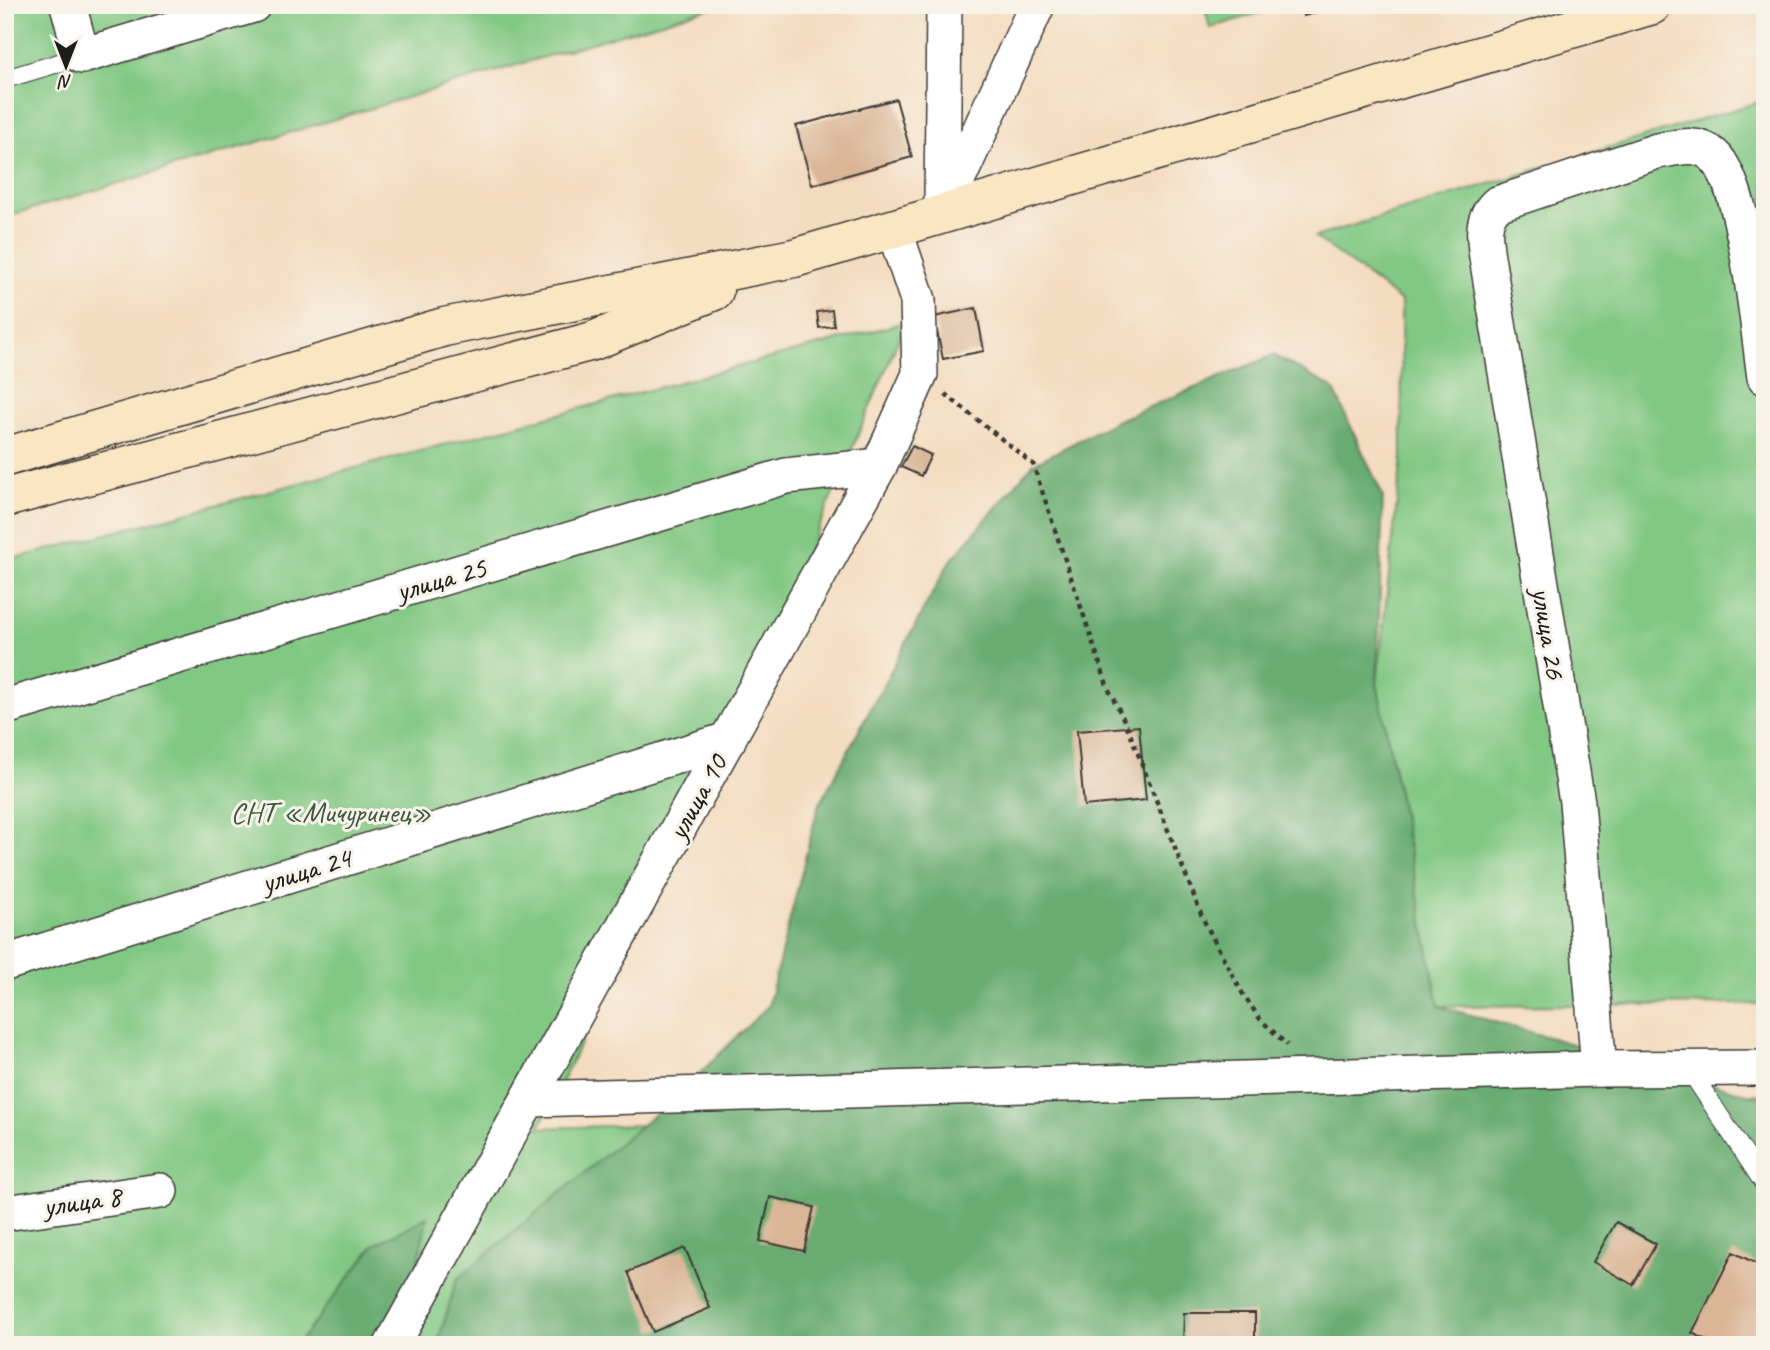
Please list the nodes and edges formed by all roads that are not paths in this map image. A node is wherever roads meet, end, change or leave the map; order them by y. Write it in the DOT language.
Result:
graph roads {
  1 [pos="68,5"];
  2 [pos="253,5"];
  3 [pos="944,5"];
  4 [pos="1037,5"];
  5 [pos="1652,5"];
  6 [pos="82,56"];
  7 [pos="5,79"];
  8 [pos="942,214"];
  9 [pos="894,229"];
  10 [pos="794,258"];
  11 [pos="1758,274"];
  12 [pos="1765,377"];
  13 [pos="5,457"];
  14 [pos="879,466"];
  15 [pos="5,498"];
  16 [pos="5,707"];
  17 [pos="728,740"];
  18 [pos="5,963"];
  19 [pos="1765,1068"];
  20 [pos="1599,1069"];
  21 [pos="1689,1069"];
  22 [pos="530,1100"];
  23 [pos="1765,1185"];
  24 [pos="160,1191"];
  25 [pos="5,1213"];
  26 [pos="392,1345"];
  1 -- 6 [label="street"];
  2 -- 6 [label="street"];
  3 -- 8 [label="street"];
  4 -- 8 [label="street"];
  5 -- 8 [label="main road"];
  6 -- 7 [label="lane"];
  8 -- 9 [label="main road"];
  9 -- 10 [label="main road"];
  9 -- 14 [label="street, улица 10"];
  10 -- 13 [label="main road"];
  10 -- 15 [label="main road"];
  11 -- 12 [label="street"];
  11 -- 20 [label="street, улица 26"];
  14 -- 16 [label="street, улица 25"];
  14 -- 17 [label="street, улица 10"];
  17 -- 18 [label="street, улица 24"];
  17 -- 22 [label="street, улица 10"];
  19 -- 21 [label="street"];
  20 -- 21 [label="street"];
  20 -- 22 [label="street"];
  21 -- 23 [label="lane"];
  22 -- 26 [label="street, улица 10"];
  24 -- 25 [label="street, улица 8"];
}
